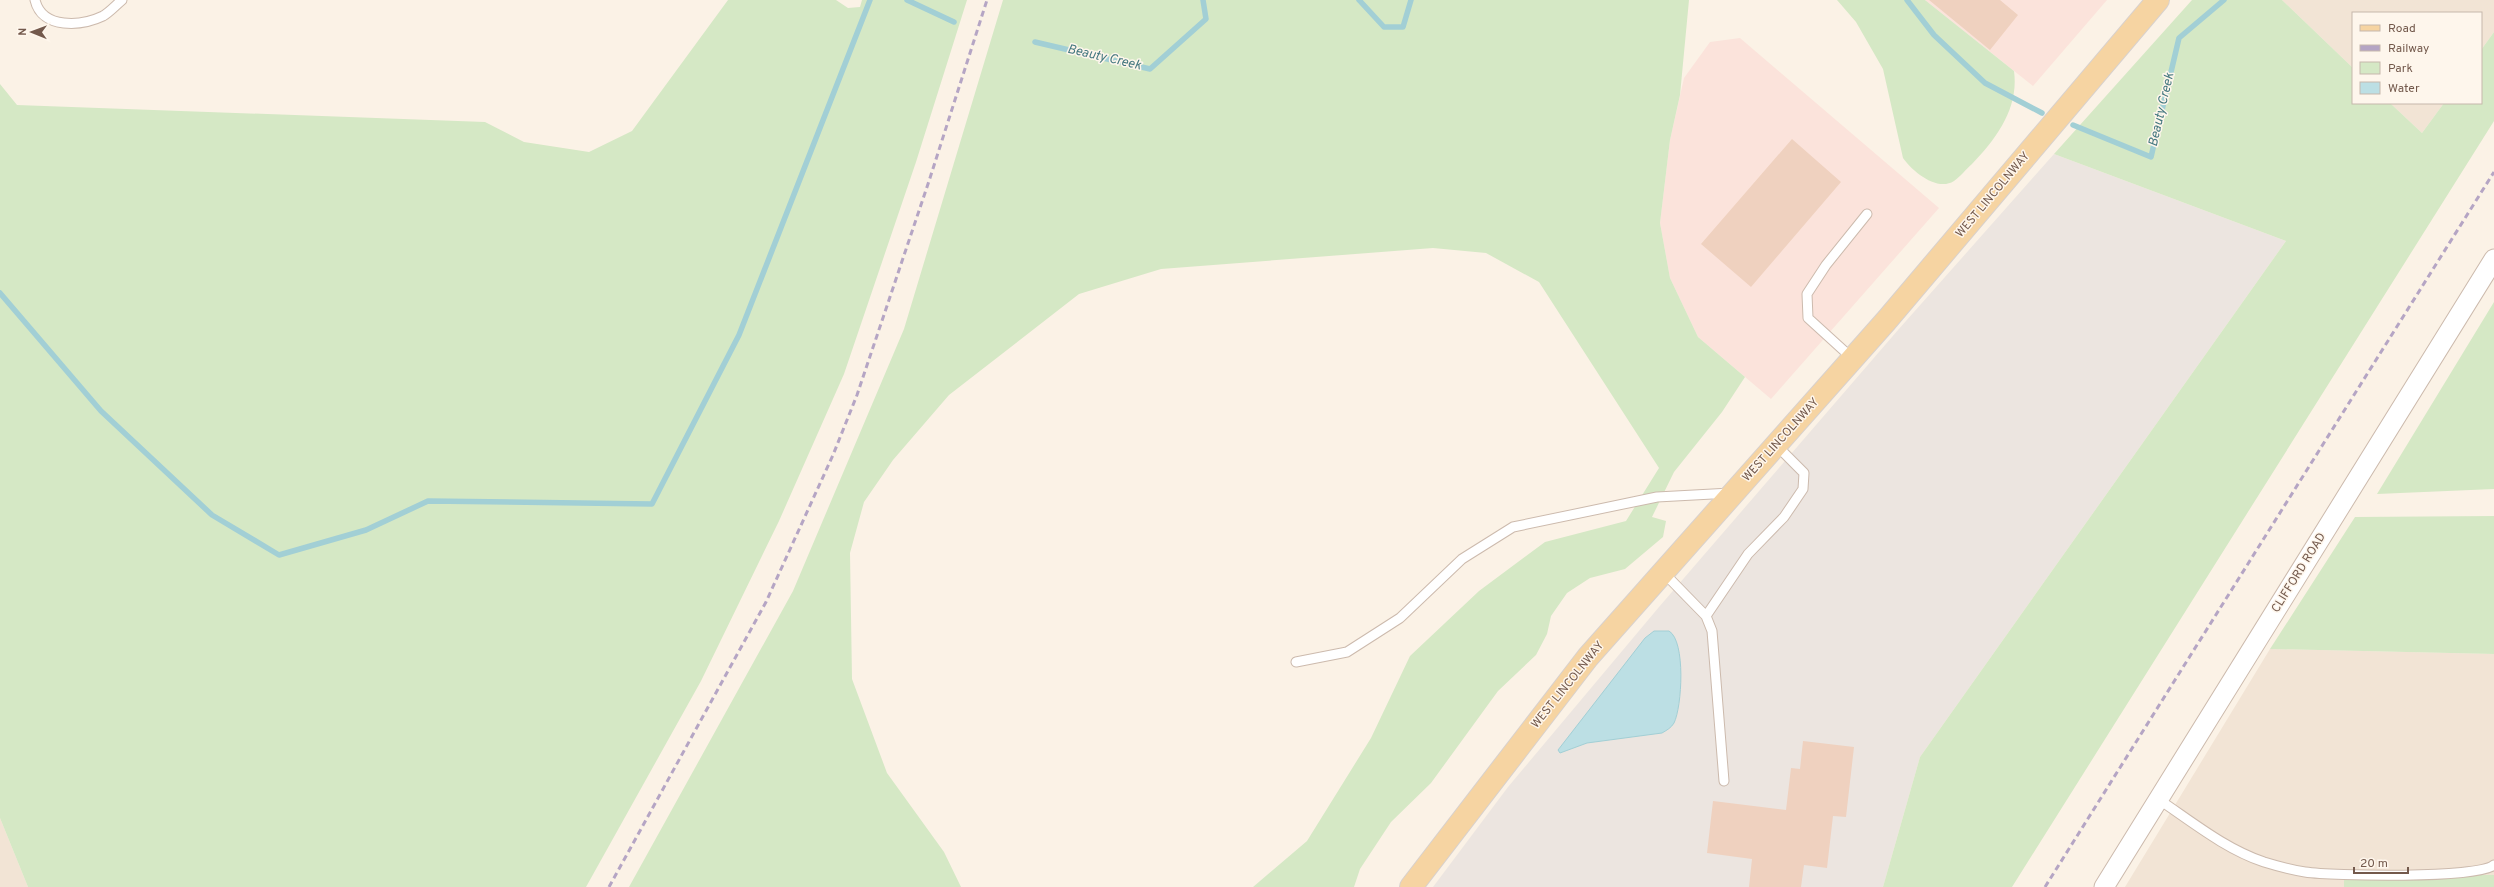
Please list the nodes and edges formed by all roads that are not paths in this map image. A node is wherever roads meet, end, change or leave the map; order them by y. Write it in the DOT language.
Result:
graph roads {
  1 [pos="35,0"];
  2 [pos="122,0"];
  3 [pos="2158,0"];
  4 [pos="1866,214"];
  5 [pos="2494,259"];
  6 [pos="1853,359"];
  7 [pos="1776,445"];
  8 [pos="1734,493"];
  9 [pos="1663,572"];
  10 [pos="1706,616"];
  11 [pos="1296,662"];
  12 [pos="1724,781"];
  13 [pos="2158,799"];
  14 [pos="2494,865"];
  15 [pos="1411,887"];
  16 [pos="2104,887"];
  1 -- 2 [label="lane"];
  3 -- 6 [label="main road, WEST LINCOLNWAY"];
  4 -- 6 [label="lane"];
  5 -- 13 [label="street, CLIFFORD ROAD"];
  6 -- 7 [label="main road, WEST LINCOLNWAY"];
  7 -- 8 [label="main road, WEST LINCOLNWAY"];
  7 -- 10 [label="lane"];
  8 -- 9 [label="main road, WEST LINCOLNWAY"];
  8 -- 11 [label="lane"];
  9 -- 10 [label="lane"];
  9 -- 15 [label="main road, WEST LINCOLNWAY"];
  10 -- 12 [label="lane"];
  13 -- 14 [label="lane"];
  13 -- 16 [label="street, CLIFFORD ROAD"];
}
